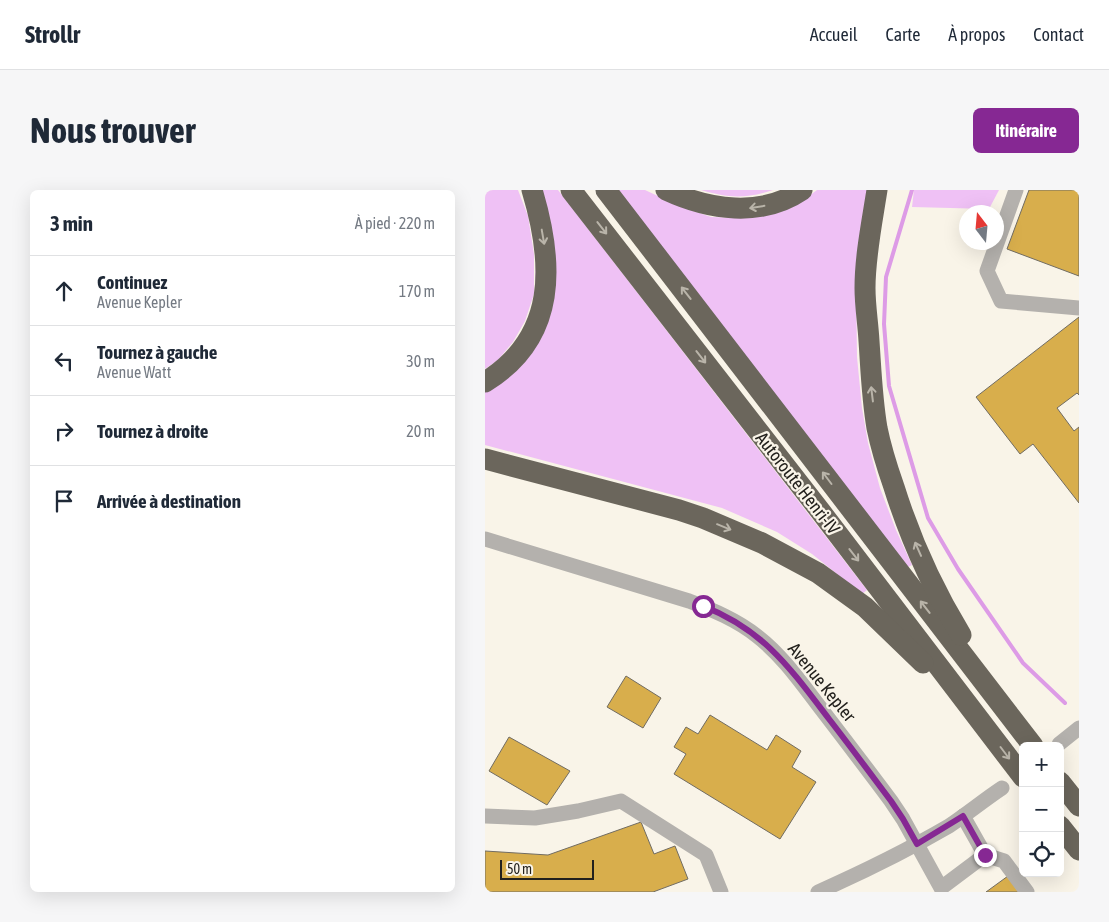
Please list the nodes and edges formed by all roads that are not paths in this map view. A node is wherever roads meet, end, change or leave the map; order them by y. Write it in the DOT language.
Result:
graph roads {
  1 [pos="532,190"];
  2 [pos="571,190"];
  3 [pos="606,190"];
  4 [pos="666,190"];
  5 [pos="802,190"];
  6 [pos="877,190"];
  7 [pos="888,190"];
  8 [pos="1016,190"];
  9 [pos="1079,308"];
  10 [pos="869,340"];
  11 [pos="485,382"];
  12 [pos="485,459"];
  13 [pos="485,474"];
  14 [pos="679,510"];
  15 [pos="485,539"];
  16 [pos="1009,714"];
  17 [pos="1079,728"];
  18 [pos="987,730"];
  19 [pos="1030,742"];
  20 [pos="1062,742"];
  21 [pos="1019,771"];
  22 [pos="1064,787"];
  23 [pos="1002,788"];
  24 [pos="1079,806"];
  25 [pos="485,816"];
  26 [pos="963,816"];
  27 [pos="1064,831"];
  28 [pos="917,844"];
  29 [pos="1079,850"];
  30 [pos="985,855"];
  31 [pos="834,889"];
  32 [pos="937,890"];
  33 [pos="721,892"];
  34 [pos="818,892"];
  35 [pos="1027,892"];
  1 -- 11 [label="highway, one-way"];
  2 -- 18 [label="highway, Autoroute Henri-IV, one-way"];
  16 -- 3 [label="highway, Autoroute Henri-IV, one-way"];
  5 -- 4 [label="highway, one-way"];
  6 -- 10 [label="highway"];
  7 -- 10 [label="highway"];
  8 -- 9 [label="street"];
  16 -- 10 [label="highway, one-way"];
  12 -- 14 [label="highway"];
  13 -- 14 [label="highway"];
  14 -- 18 [label="highway, one-way"];
  15 -- 28 [label="street, Avenue Kepler"];
  16 -- 19 [label="highway, Autoroute Henri-IV"];
  17 -- 20 [label="street"];
  18 -- 21 [label="highway, Autoroute Henri-IV, one-way"];
  22 -- 24 [label="highway"];
  23 -- 26 [label="street"];
  25 -- 33 [label="street"];
  26 -- 28 [label="street"];
  26 -- 30 [label="street"];
  27 -- 29 [label="highway"];
  28 -- 31 [label="street"];
  28 -- 32 [label="street, Avenue Kepler"];
  30 -- 32 [label="street"];
  30 -- 35 [label="street"];
  31 -- 34 [label="street"];
}
